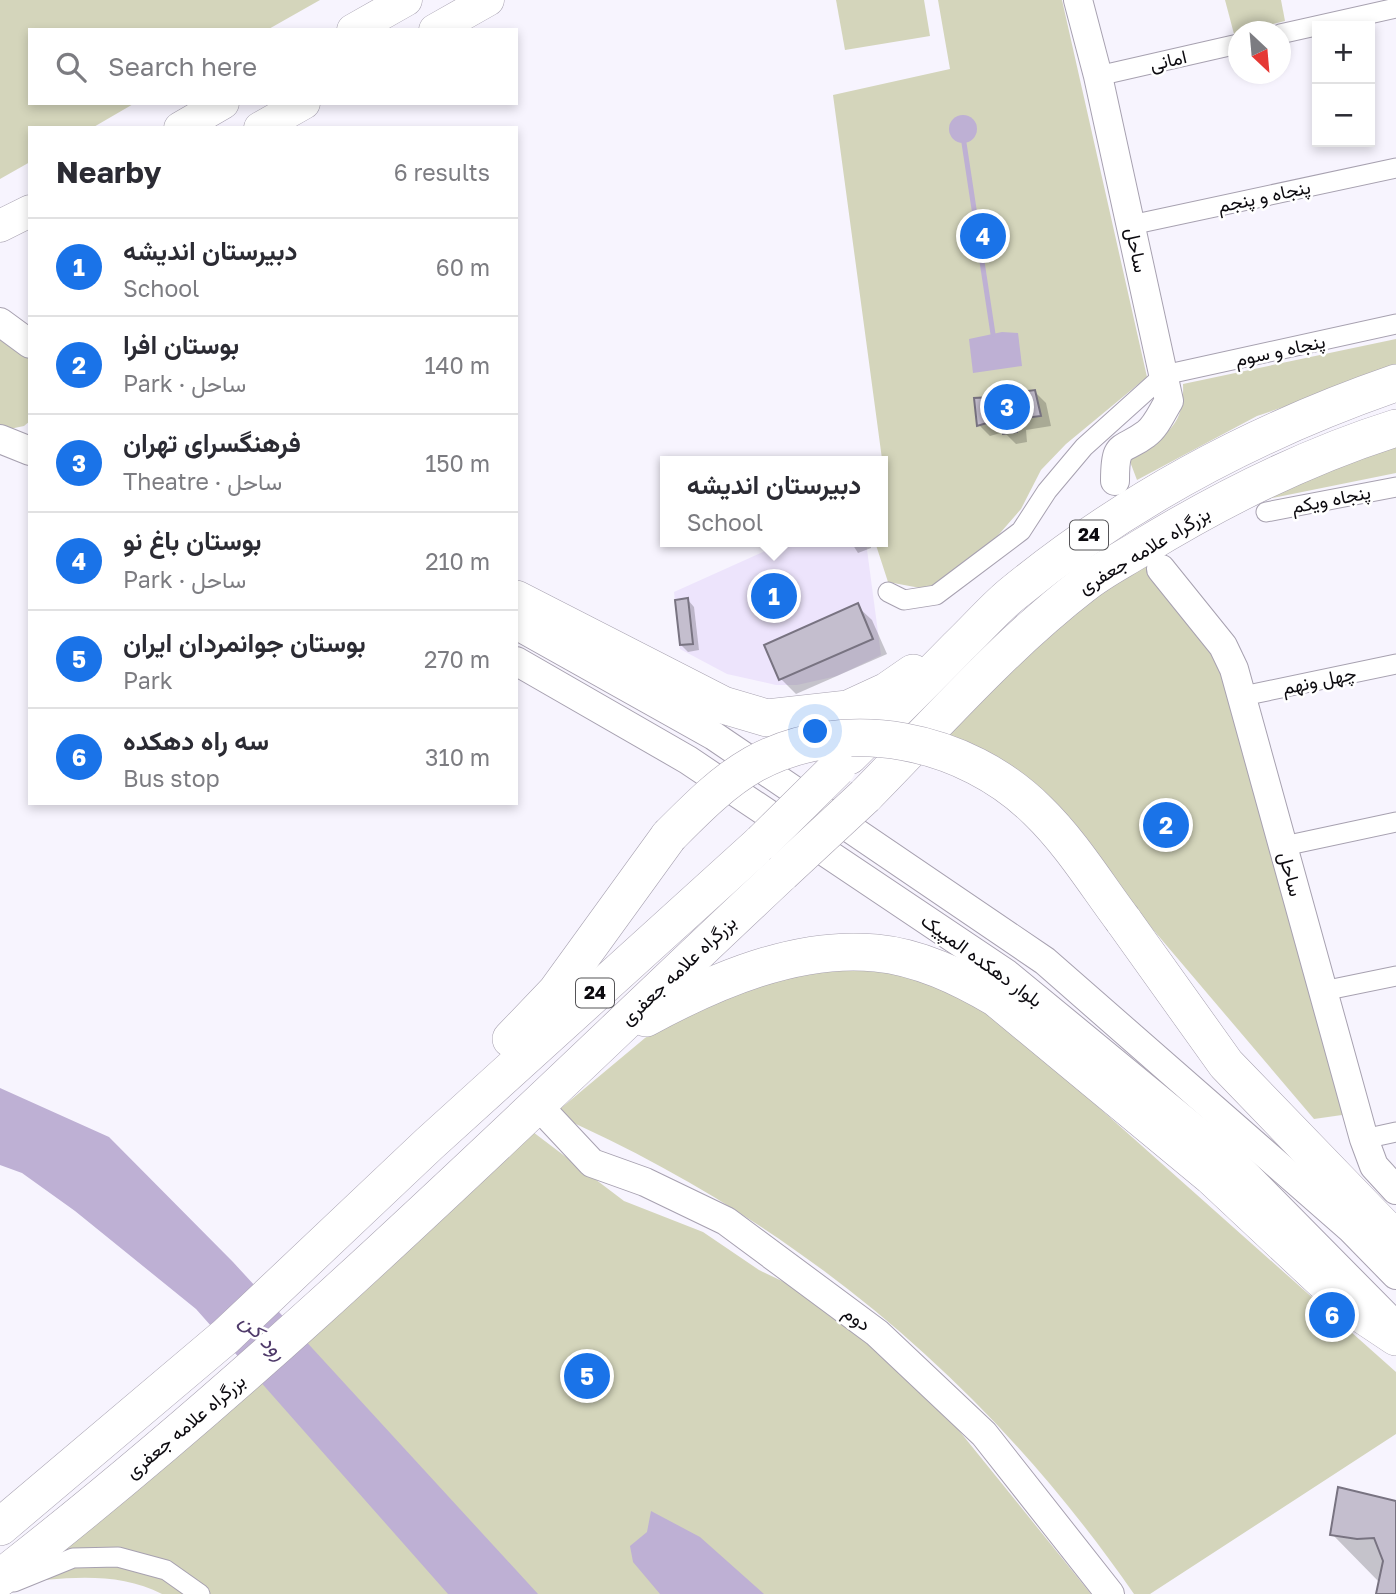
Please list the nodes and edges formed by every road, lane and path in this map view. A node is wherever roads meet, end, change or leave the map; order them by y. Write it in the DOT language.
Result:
graph roads {
  1 [pos="406,0"];
  2 [pos="488,0"];
  3 [pos="1078,0"];
  4 [pos="1396,8"];
  5 [pos="357,28"];
  6 [pos="439,28"];
  7 [pos="1291,32"];
  8 [pos="1228,46"];
  9 [pos="1098,76"];
  10 [pos="220,105"];
  11 [pos="300,105"];
  12 [pos="183,126"];
  13 [pos="264,126"];
  14 [pos="1396,168"];
  15 [pos="28,212"];
  16 [pos="1131,225"];
  17 [pos="0,226"];
  18 [pos="0,322"];
  19 [pos="1396,324"];
  20 [pos="28,343"];
  21 [pos="1164,375"];
  22 [pos="1396,383"];
  23 [pos="1396,428"];
  24 [pos="28,432"];
  25 [pos="0,439"];
  26 [pos="28,450"];
  27 [pos="1115,481"];
  28 [pos="1396,487"];
  29 [pos="1266,512"];
  30 [pos="1161,569"];
  31 [pos="888,592"];
  32 [pos="1010,596"];
  33 [pos="518,600"];
  34 [pos="518,626"];
  35 [pos="518,662"];
  36 [pos="1396,663"];
  37 [pos="1243,696"];
  38 [pos="1396,822"];
  39 [pos="1284,846"];
  40 [pos="1396,976"];
  41 [pos="1323,991"];
  42 [pos="602,1042"];
  43 [pos="547,1115"];
  44 [pos="1396,1132"];
  45 [pos="1364,1139"];
  46 [pos="429,1144"];
  47 [pos="1396,1190"];
  48 [pos="1396,1240"];
  49 [pos="1396,1275"];
  50 [pos="1396,1326"];
  51 [pos="1396,1337"];
  52 [pos="0,1527"];
  53 [pos="0,1578"];
  54 [pos="0,1587"];
  55 [pos="200,1594"];
  56 [pos="1110,1594"];
  1 -- 5 [label="main road"];
  2 -- 6 [label="main road"];
  3 -- 9 [label="main road, ساحل"];
  4 -- 7 [label="street"];
  8 -- 9 [label="street, امانی"];
  9 -- 16 [label="main road, ساحل"];
  10 -- 12 [label="main road"];
  11 -- 13 [label="main road"];
  14 -- 16 [label="street, پنجاه و پنجم"];
  15 -- 17 [label="main road"];
  16 -- 21 [label="main road, ساحل"];
  18 -- 20 [label="main road"];
  19 -- 21 [label="street, پنجاه و سوم"];
  21 -- 27 [label="main road, ساحل"];
  21 -- 31 [label="street"];
  22 -- 32 [label="highway, بزرگراه علامه جعفری / 24"];
  23 -- 42 [label="highway, بزرگراه علامه جعفری / 24, bridge"];
  24 -- 25 [label="main road"];
  25 -- 26 [label="main road"];
  28 -- 29 [label="street, پنجاه ویکم"];
  30 -- 37 [label="main road, ساحل"];
  32 -- 33 [label="highway"];
  32 -- 46 [label="highway, بزرگراه علامه جعفری / 24, bridge"];
  34 -- 49 [label="main road, بلوار دهکده المپیک"];
  35 -- 50 [label="main road, بلوار دهکده المپیک"];
  36 -- 37 [label="street, چهل ونهم"];
  37 -- 39 [label="main road, ساحل"];
  38 -- 39 [label="street"];
  39 -- 41 [label="main road, ساحل"];
  40 -- 41 [label="street"];
  41 -- 45 [label="main road, ساحل"];
  42 -- 51 [label="highway"];
  42 -- 53 [label="highway, بزرگراه علامه جعفری / 24"];
  43 -- 56 [label="main road, دوم"];
  44 -- 45 [label="street"];
  45 -- 47 [label="main road, ساحل"];
  46 -- 48 [label="highway, bridge"];
  46 -- 52 [label="highway, بزرگراه علامه جعفری / 24"];
  54 -- 55 [label="street"];
}
